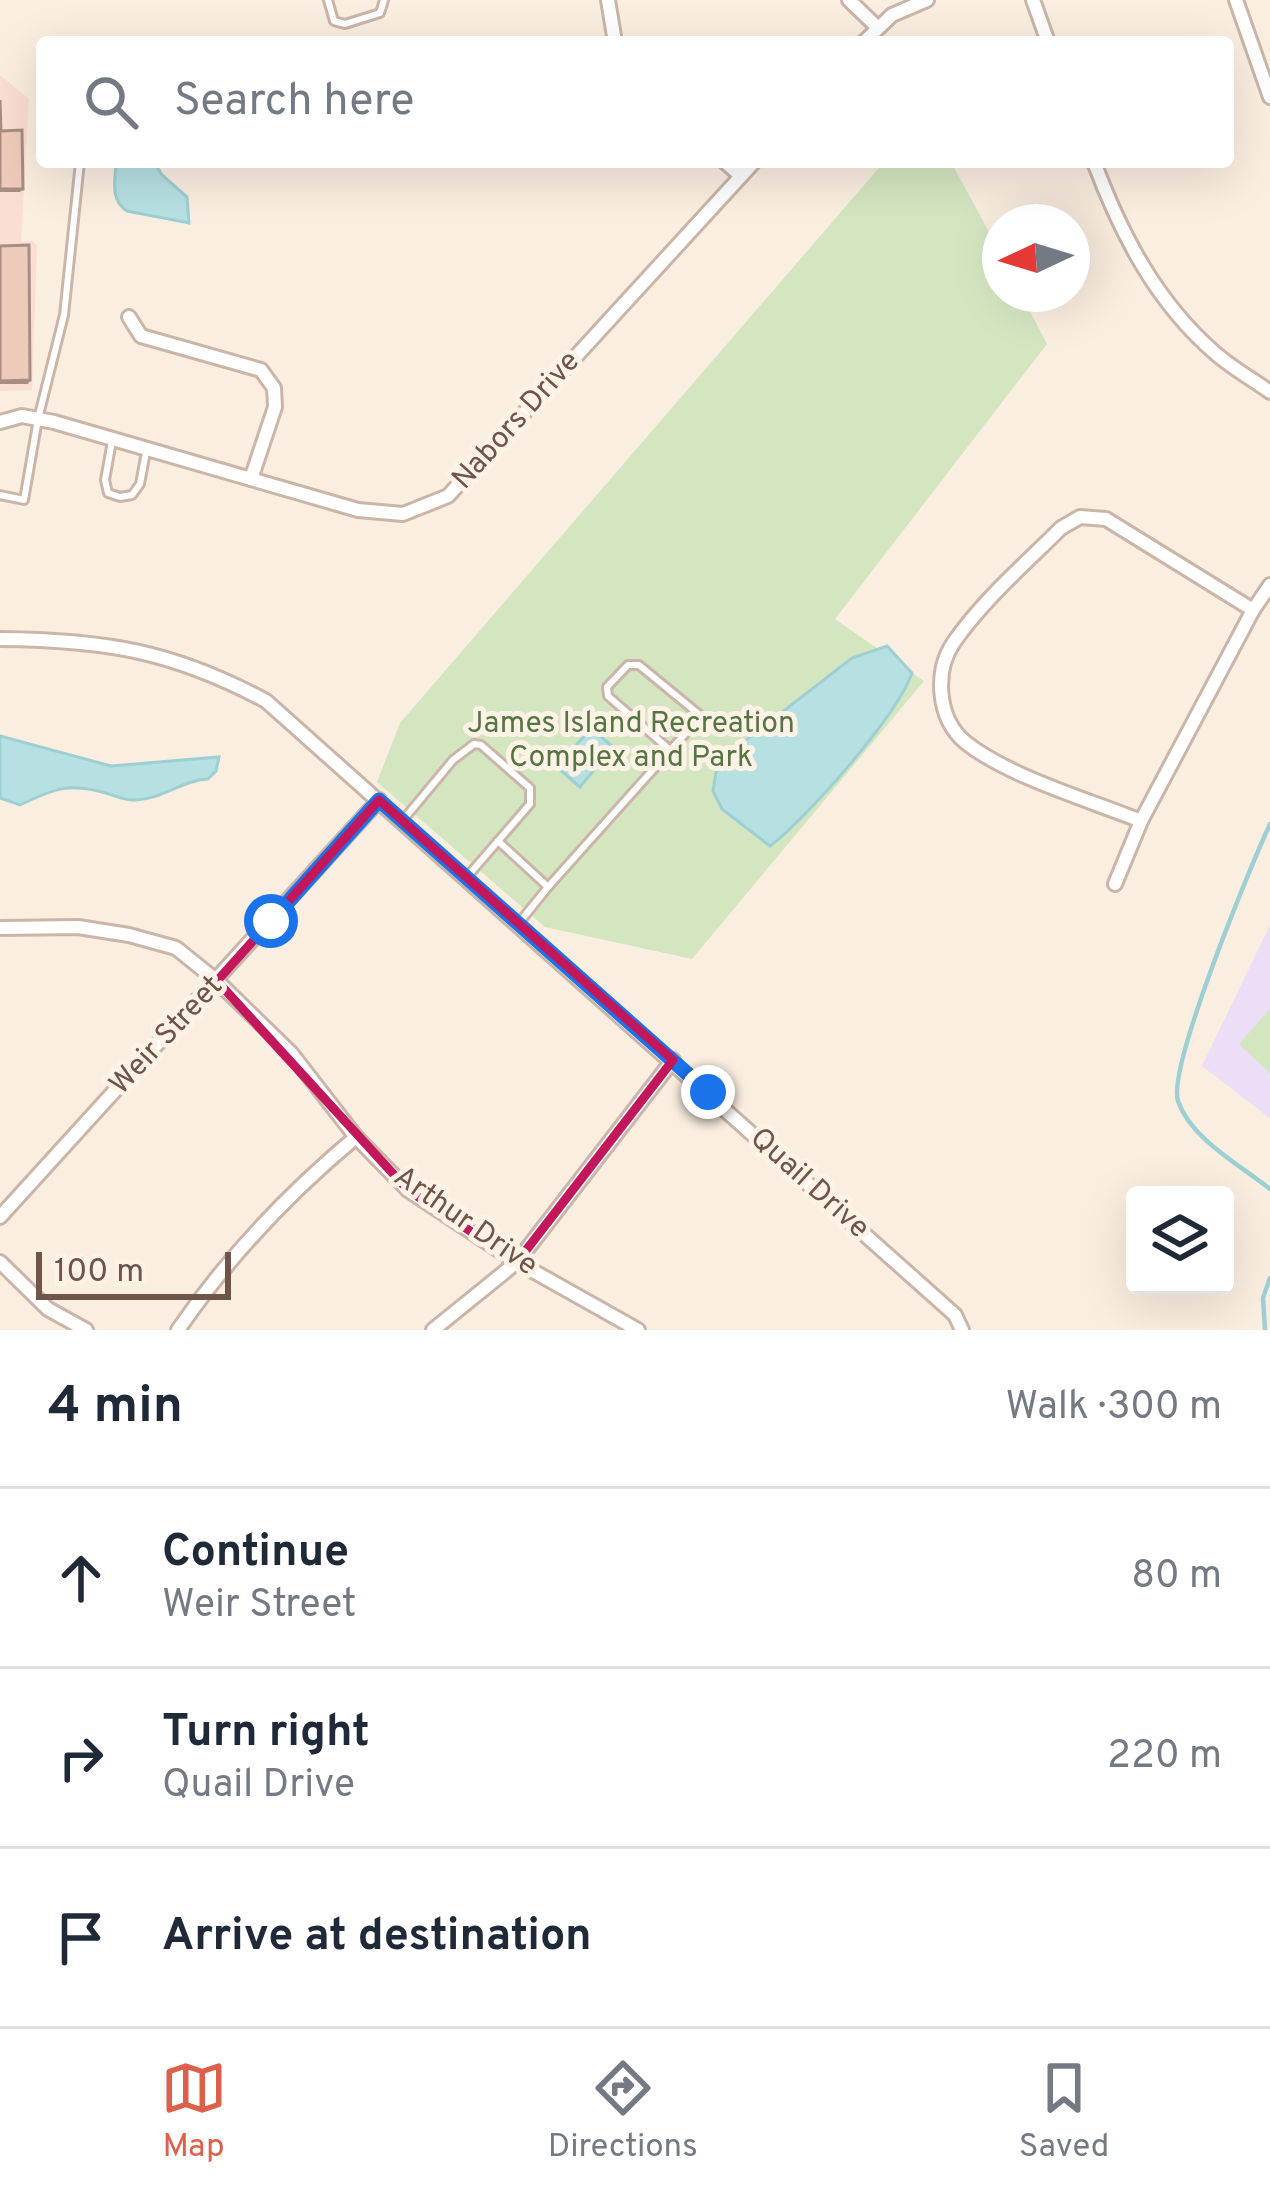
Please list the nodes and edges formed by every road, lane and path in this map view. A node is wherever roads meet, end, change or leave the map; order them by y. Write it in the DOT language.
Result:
graph roads {
  1 [pos="328,0"];
  2 [pos="384,0"];
  3 [pos="608,0"];
  4 [pos="848,0"];
  5 [pos="927,0"];
  6 [pos="1033,0"];
  7 [pos="1236,0"];
  8 [pos="877,27"];
  9 [pos="614,36"];
  10 [pos="869,36"];
  11 [pos="1046,36"];
  12 [pos="1270,97"];
  13 [pos="79,168"];
  14 [pos="732,168"];
  15 [pos="748,168"];
  16 [pos="1097,168"];
  17 [pos="741,176"];
  18 [pos="129,317"];
  19 [pos="1270,392"];
  20 [pos="38,419"];
  21 [pos="0,422"];
  22 [pos="112,439"];
  23 [pos="146,448"];
  24 [pos="251,479"];
  25 [pos="0,495"];
  26 [pos="1270,585"];
  27 [pos="1253,610"];
  28 [pos="0,639"];
  29 [pos="670,750"];
  30 [pos="379,800"];
  31 [pos="403,820"];
  32 [pos="1141,821"];
  33 [pos="498,842"];
  34 [pos="466,877"];
  35 [pos="1115,884"];
  36 [pos="548,887"];
  37 [pos="519,923"];
  38 [pos="0,928"];
  39 [pos="218,981"];
  40 [pos="673,1060"];
  41 [pos="356,1137"];
  42 [pos="0,1217"];
  43 [pos="0,1262"];
  44 [pos="517,1262"];
  45 [pos="86,1330"];
  46 [pos="178,1330"];
  47 [pos="434,1330"];
  48 [pos="638,1330"];
  49 [pos="962,1330"];
  1 -- 2 [label="lane"];
  3 -- 9 [label="street"];
  4 -- 8 [label="street"];
  5 -- 8 [label="street"];
  6 -- 11 [label="street"];
  7 -- 12 [label="street"];
  8 -- 10 [label="street"];
  13 -- 20 [label="lane"];
  14 -- 17 [label="street"];
  15 -- 17 [label="street, Nabors Drive"];
  16 -- 19 [label="street"];
  17 -- 24 [label="street, Nabors Drive"];
  18 -- 24 [label="street"];
  20 -- 21 [label="street, Nabors Drive"];
  20 -- 22 [label="street, Nabors Drive"];
  20 -- 25 [label="lane"];
  22 -- 23 [label="street, Nabors Drive"];
  22 -- 23 [label="lane"];
  23 -- 24 [label="street, Nabors Drive"];
  26 -- 27 [label="street"];
  27 -- 32 [label="street"];
  27 -- 32 [label="street"];
  28 -- 30 [label="street, Quail Drive"];
  29 -- 29 [label="lane"];
  29 -- 36 [label="lane"];
  30 -- 31 [label="street, Quail Drive"];
  30 -- 39 [label="street, Weir Street"];
  31 -- 33 [label="lane"];
  31 -- 34 [label="street, Quail Drive"];
  32 -- 35 [label="street"];
  33 -- 34 [label="lane"];
  33 -- 36 [label="lane"];
  34 -- 37 [label="street, Quail Drive"];
  36 -- 37 [label="lane"];
  37 -- 40 [label="street, Quail Drive"];
  38 -- 39 [label="street, Arthur Drive"];
  39 -- 41 [label="street, Arthur Drive"];
  39 -- 42 [label="street, Weir Street"];
  40 -- 44 [label="street"];
  40 -- 49 [label="street, Quail Drive"];
  41 -- 44 [label="street, Arthur Drive"];
  41 -- 46 [label="street"];
  43 -- 45 [label="street"];
  44 -- 47 [label="street"];
  44 -- 48 [label="street, Arthur Drive"];
}
